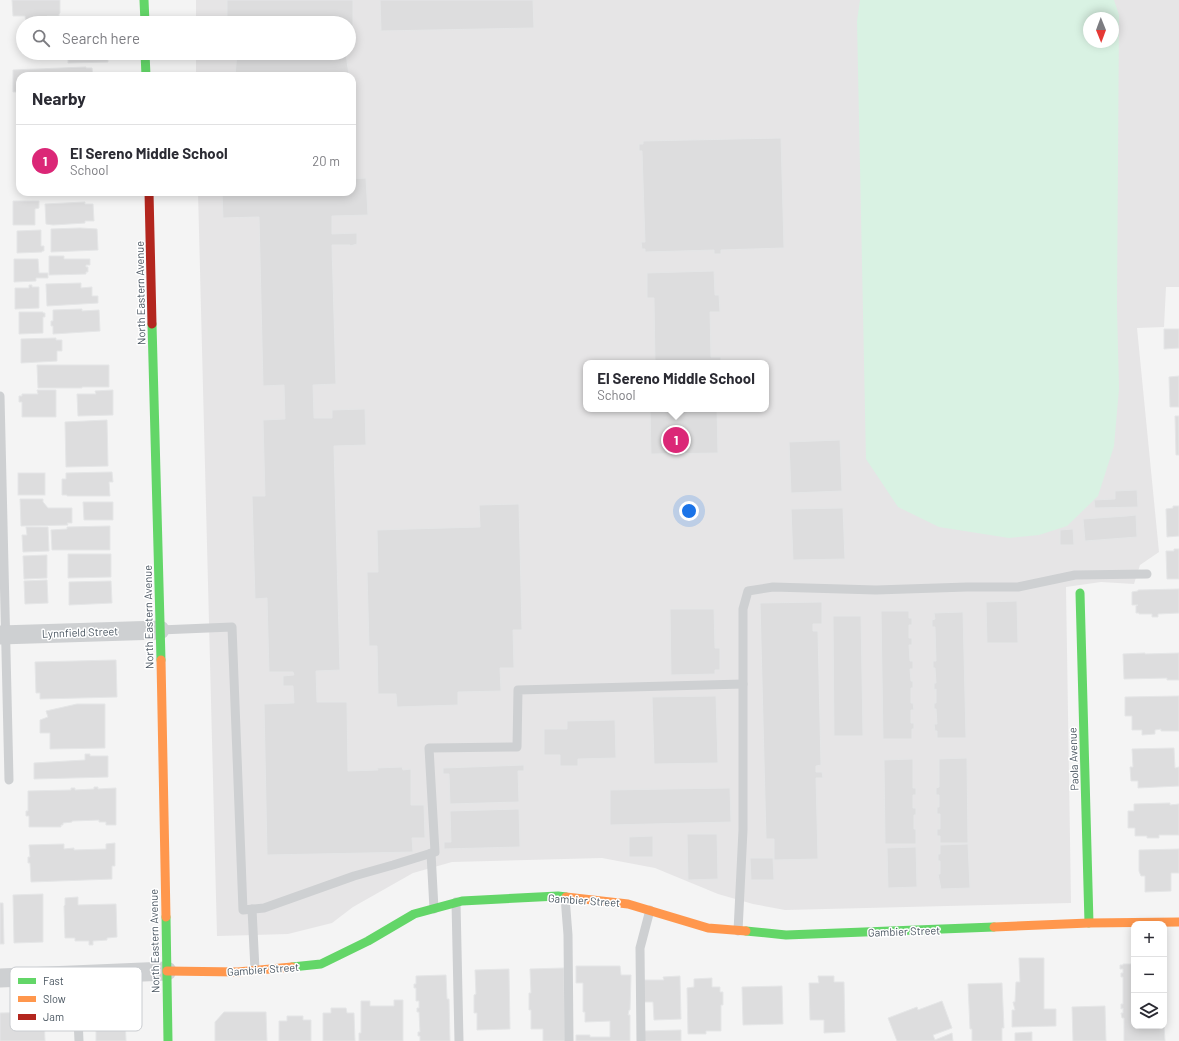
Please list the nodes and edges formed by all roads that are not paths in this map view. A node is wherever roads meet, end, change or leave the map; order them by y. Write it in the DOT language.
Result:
graph roads {
  1 [pos="144,0"];
  2 [pos="145,16"];
  3 [pos="145,60"];
  4 [pos="146,72"];
  5 [pos="149,196"];
  6 [pos="0,396"];
  7 [pos="1147,574"];
  8 [pos="1080,593"];
  9 [pos="160,630"];
  10 [pos="2,635"];
  11 [pos="743,684"];
  12 [pos="8,780"];
  13 [pos="431,853"];
  14 [pos="565,897"];
  15 [pos="456,902"];
  16 [pos="248,909"];
  17 [pos="434,909"];
  18 [pos="650,910"];
  19 [pos="1179,922"];
  20 [pos="1089,923"];
  21 [pos="738,931"];
  22 [pos="255,970"];
  23 [pos="166,971"];
  24 [pos="142,972"];
  25 [pos="0,978"];
  26 [pos="10,978"];
  27 [pos="79,1031"];
  28 [pos="79,1041"];
  29 [pos="168,1041"];
  30 [pos="459,1041"];
  31 [pos="568,1041"];
  32 [pos="640,1041"];
  1 -- 2 [label="street"];
  3 -- 4 [label="street"];
  5 -- 9 [label="street, North Eastern Avenue"];
  6 -- 10 [label="lane"];
  7 -- 11 [label="lane"];
  8 -- 20 [label="street, Paola Avenue"];
  9 -- 10 [label="street, Lynnfield Street"];
  9 -- 16 [label="lane"];
  9 -- 23 [label="street, North Eastern Avenue"];
  10 -- 12 [label="lane"];
  11 -- 13 [label="lane"];
  11 -- 21 [label="lane"];
  13 -- 16 [label="lane"];
  13 -- 17 [label="lane"];
  14 -- 15 [label="street, Gambier Street"];
  14 -- 18 [label="street, Gambier Street"];
  14 -- 31 [label="lane"];
  15 -- 17 [label="street, Gambier Street"];
  15 -- 30 [label="lane"];
  16 -- 22 [label="lane"];
  17 -- 22 [label="street, Gambier Street"];
  18 -- 21 [label="street, Gambier Street"];
  18 -- 32 [label="lane"];
  19 -- 20 [label="street, Gambier Street"];
  20 -- 21 [label="street, Gambier Street"];
  22 -- 23 [label="street, Gambier Street"];
  23 -- 24 [label="street, Gambier Street"];
  23 -- 29 [label="street, North Eastern Avenue"];
  25 -- 26 [label="street, Gambier Street"];
  27 -- 28 [label="lane"];
}
